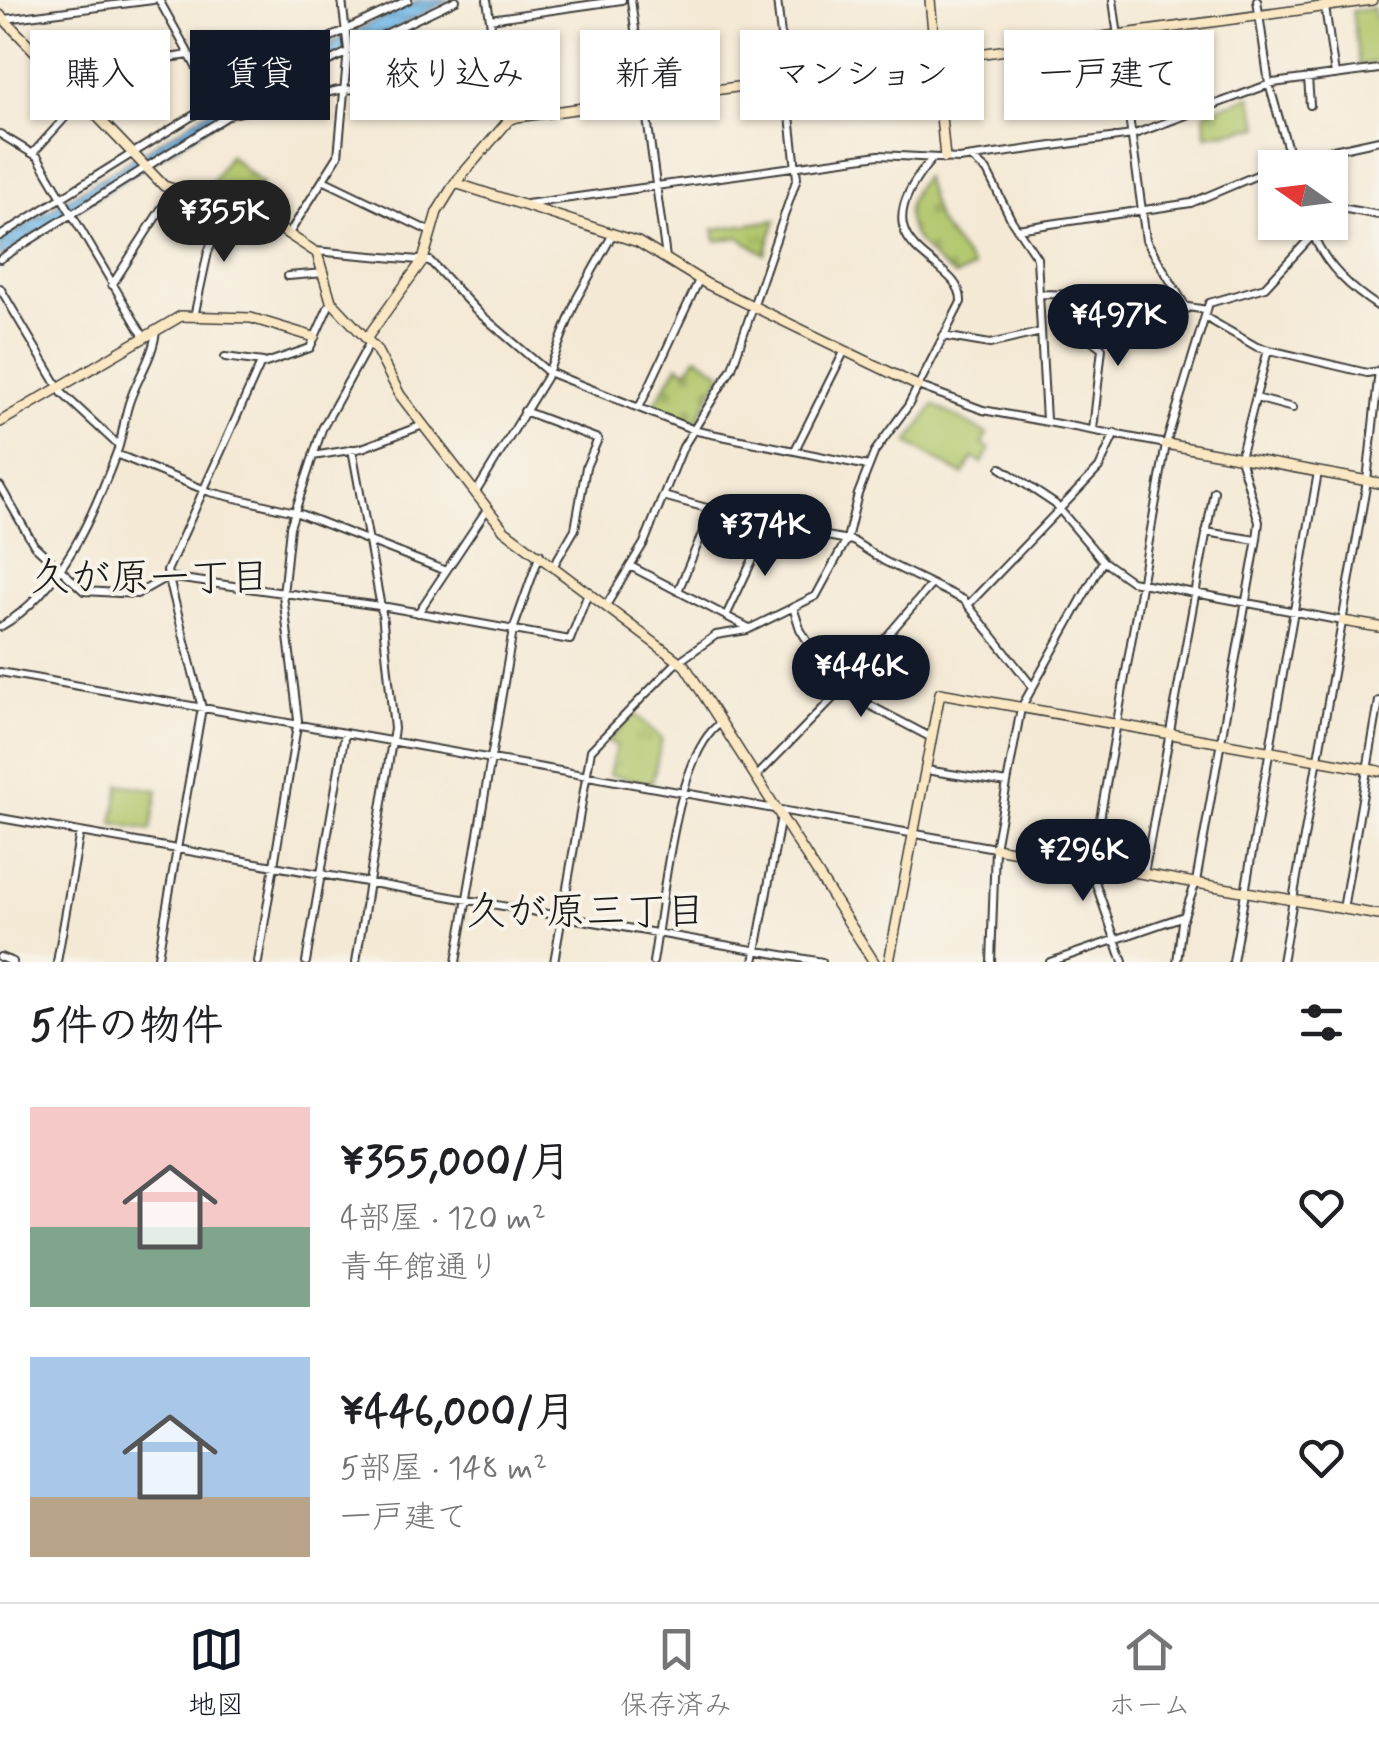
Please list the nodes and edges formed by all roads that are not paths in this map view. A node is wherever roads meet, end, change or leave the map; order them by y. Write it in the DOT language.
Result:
graph roads {
  1 [pos="156,0"];
  2 [pos="342,0"];
  3 [pos="408,0"];
  4 [pos="456,0"];
  5 [pos="487,0"];
  6 [pos="622,0"];
  7 [pos="631,0"];
  8 [pos="777,0"];
  9 [pos="930,0"];
  10 [pos="1114,0"];
  11 [pos="1257,0"];
  12 [pos="1372,0"];
  13 [pos="1325,6"];
  14 [pos="1259,16"];
  15 [pos="2,17"];
  16 [pos="490,19"];
  17 [pos="492,30"];
  18 [pos="635,30"];
  19 [pos="781,30"];
  20 [pos="933,30"];
  21 [pos="1117,30"];
  22 [pos="1155,30"];
  23 [pos="346,31"];
  24 [pos="330,39"];
  25 [pos="30,47"];
  26 [pos="348,49"];
  27 [pos="190,55"];
  28 [pos="170,58"];
  29 [pos="330,59"];
  30 [pos="1379,69"];
  31 [pos="1336,76"];
  32 [pos="1308,78"];
  33 [pos="1269,84"];
  34 [pos="345,90"];
  35 [pos="350,90"];
  36 [pos="330,93"];
  37 [pos="1310,105"];
  38 [pos="190,117"];
  39 [pos="64,120"];
  40 [pos="101,120"];
  41 [pos="222,120"];
  42 [pos="504,120"];
  43 [pos="647,120"];
  44 [pos="793,120"];
  45 [pos="942,120"];
  46 [pos="1130,120"];
  47 [pos="0,134"];
  48 [pos="1132,136"];
  49 [pos="1379,140"];
  50 [pos="1291,150"];
  51 [pos="1334,150"];
  52 [pos="34,154"];
  53 [pos="134,154"];
  54 [pos="945,158"];
  55 [pos="971,158"];
  56 [pos="930,160"];
  57 [pos="145,165"];
  58 [pos="799,165"];
  59 [pos="1258,174"];
  60 [pos="322,180"];
  61 [pos="455,183"];
  62 [pos="657,184"];
  63 [pos="174,189"];
  64 [pos="63,199"];
  65 [pos="526,204"];
  66 [pos="228,206"];
  67 [pos="1142,209"];
  68 [pos="1348,209"];
  69 [pos="70,211"];
  70 [pos="1379,215"];
  71 [pos="1017,229"];
  72 [pos="431,232"];
  73 [pos="614,232"];
  74 [pos="288,234"];
  75 [pos="0,236"];
  76 [pos="1308,240"];
  77 [pos="1315,240"];
  78 [pos="314,250"];
  79 [pos="0,258"];
  80 [pos="666,259"];
  81 [pos="423,260"];
  82 [pos="324,272"];
  83 [pos="288,276"];
  84 [pos="700,280"];
  85 [pos="112,284"];
  86 [pos="0,288"];
  87 [pos="1040,294"];
  88 [pos="331,301"];
  89 [pos="1379,307"];
  90 [pos="756,308"];
  91 [pos="1187,309"];
  92 [pos="1206,314"];
  93 [pos="194,316"];
  94 [pos="156,330"];
  95 [pos="1041,332"];
  96 [pos="1082,333"];
  97 [pos="943,336"];
  98 [pos="144,337"];
  99 [pos="314,338"];
  100 [pos="368,341"];
  101 [pos="1268,350"];
  102 [pos="844,352"];
  103 [pos="225,357"];
  104 [pos="263,362"];
  105 [pos="1379,370"];
  106 [pos="548,372"];
  107 [pos="918,386"];
  108 [pos="58,387"];
  109 [pos="1256,398"];
  110 [pos="639,408"];
  111 [pos="1293,408"];
  112 [pos="524,411"];
  113 [pos="1046,420"];
  114 [pos="0,422"];
  115 [pos="424,425"];
  116 [pos="1094,430"];
  117 [pos="1376,430"];
  118 [pos="697,432"];
  119 [pos="1115,433"];
  120 [pos="1166,444"];
  121 [pos="352,449"];
  122 [pos="117,450"];
  123 [pos="795,450"];
  124 [pos="313,456"];
  125 [pos="1240,458"];
  126 [pos="868,466"];
  127 [pos="1001,468"];
  128 [pos="1318,472"];
  129 [pos="1367,481"];
  130 [pos="1379,482"];
  131 [pos="0,486"];
  132 [pos="204,490"];
  133 [pos="1214,491"];
  134 [pos="476,492"];
  135 [pos="664,496"];
  136 [pos="488,508"];
  137 [pos="712,510"];
  138 [pos="1058,510"];
  139 [pos="295,512"];
  140 [pos="769,525"];
  141 [pos="1206,532"];
  142 [pos="366,539"];
  143 [pos="848,539"];
  144 [pos="1256,540"];
  145 [pos="540,554"];
  146 [pos="1103,561"];
  147 [pos="554,564"];
  148 [pos="630,566"];
  149 [pos="62,570"];
  150 [pos="446,571"];
  151 [pos="167,577"];
  152 [pos="1142,584"];
  153 [pos="931,585"];
  154 [pos="589,591"];
  155 [pos="678,591"];
  156 [pos="1194,594"];
  157 [pos="283,595"];
  158 [pos="1246,603"];
  159 [pos="606,604"];
  160 [pos="968,605"];
  161 [pos="380,607"];
  162 [pos="794,607"];
  163 [pos="1294,612"];
  164 [pos="418,613"];
  165 [pos="726,616"];
  166 [pos="1343,620"];
  167 [pos="0,627"];
  168 [pos="1379,627"];
  169 [pos="750,629"];
  170 [pos="514,630"];
  171 [pos="681,661"];
  172 [pos="0,672"];
  173 [pos="1032,686"];
  174 [pos="840,691"];
  175 [pos="1379,701"];
  176 [pos="202,708"];
  177 [pos="1020,708"];
  178 [pos="722,722"];
  179 [pos="298,725"];
  180 [pos="1116,726"];
  181 [pos="345,734"];
  182 [pos="1169,734"];
  183 [pos="930,737"];
  184 [pos="394,742"];
  185 [pos="1220,744"];
  186 [pos="1268,752"];
  187 [pos="490,760"];
  188 [pos="1318,761"];
  189 [pos="924,769"];
  190 [pos="1367,769"];
  191 [pos="1379,771"];
  192 [pos="586,776"];
  193 [pos="756,777"];
  194 [pos="1007,783"];
  195 [pos="682,793"];
  196 [pos="779,812"];
  197 [pos="0,818"];
  198 [pos="80,832"];
  199 [pos="912,834"];
  200 [pos="177,848"];
  201 [pos="995,848"];
  202 [pos="1092,864"];
  203 [pos="274,866"];
  204 [pos="321,874"];
  205 [pos="1144,874"];
  206 [pos="1196,882"];
  207 [pos="370,883"];
  208 [pos="1244,891"];
  209 [pos="466,900"];
  210 [pos="1293,900"];
  211 [pos="1342,909"];
  212 [pos="1379,915"];
  213 [pos="562,916"];
  214 [pos="1184,916"];
  215 [pos="658,933"];
  216 [pos="1114,940"];
  217 [pos="756,950"];
  218 [pos="0,957"];
  219 [pos="13,962"];
  220 [pos="58,962"];
  221 [pos="156,962"];
  222 [pos="258,962"];
  223 [pos="306,962"];
  224 [pos="356,962"];
  225 [pos="456,962"];
  226 [pos="554,962"];
  227 [pos="653,962"];
  228 [pos="754,962"];
  229 [pos="822,962"];
  230 [pos="874,962"];
  231 [pos="889,962"];
  232 [pos="991,962"];
  233 [pos="1050,962"];
  234 [pos="1123,962"];
  235 [pos="1177,962"];
  236 [pos="1233,962"];
  237 [pos="1282,962"];
  1 -- 15 [label="street"];
  1 -- 27 [label="street"];
  2 -- 23 [label="street"];
  3 -- 23 [label="street"];
  4 -- 26 [label="street"];
  5 -- 16 [label="street"];
  6 -- 16 [label="street"];
  7 -- 18 [label="street"];
  8 -- 19 [label="street"];
  9 -- 20 [label="street"];
  10 -- 21 [label="street"];
  11 -- 14 [label="street"];
  12 -- 13 [label="street"];
  13 -- 14 [label="street"];
  13 -- 31 [label="street"];
  14 -- 22 [label="street"];
  14 -- 33 [label="street"];
  15 -- 25 [label="street"];
  16 -- 17 [label="street"];
  23 -- 24 [label="street"];
  23 -- 26 [label="street"];
  26 -- 29 [label="street"];
  26 -- 34 [label="street"];
  27 -- 28 [label="street"];
  30 -- 31 [label="street"];
  31 -- 32 [label="street"];
  32 -- 33 [label="street"];
  32 -- 37 [label="street"];
  33 -- 48 [label="street"];
  33 -- 50 [label="street"];
  34 -- 35 [label="street"];
  34 -- 36 [label="street"];
  34 -- 60 [label="street"];
  38 -- 53 [label="street"];
  39 -- 52 [label="street"];
  40 -- 53 [label="street"];
  41 -- 57 [label="street"];
  42 -- 61 [label="street"];
  43 -- 62 [label="street"];
  44 -- 58 [label="street"];
  45 -- 54 [label="street"];
  46 -- 48 [label="street"];
  47 -- 52 [label="street"];
  48 -- 55 [label="street"];
  48 -- 67 [label="street"];
  49 -- 51 [label="street"];
  52 -- 64 [label="street"];
  53 -- 57 [label="street"];
  53 -- 64 [label="street"];
  54 -- 55 [label="street"];
  54 -- 56 [label="street"];
  55 -- 71 [label="street"];
  56 -- 58 [label="street"];
  56 -- 97 [label="street"];
  57 -- 63 [label="street"];
  57 -- 69 [label="street"];
  58 -- 62 [label="street"];
  58 -- 90 [label="street"];
  59 -- 67 [label="street"];
  60 -- 72 [label="street"];
  60 -- 74 [label="street"];
  61 -- 65 [label="street"];
  61 -- 72 [label="street"];
  62 -- 65 [label="street"];
  62 -- 80 [label="street"];
  63 -- 66 [label="street"];
  63 -- 85 [label="street"];
  64 -- 69 [label="street"];
  64 -- 75 [label="street"];
  65 -- 73 [label="street"];
  66 -- 74 [label="street"];
  66 -- 93 [label="street"];
  67 -- 71 [label="street"];
  67 -- 91 [label="street"];
  68 -- 70 [label="street"];
  69 -- 79 [label="street"];
  69 -- 85 [label="street"];
  71 -- 87 [label="street"];
  72 -- 81 [label="street"];
  73 -- 80 [label="street"];
  73 -- 106 [label="street"];
  74 -- 78 [label="street"];
  76 -- 92 [label="street"];
  77 -- 89 [label="street"];
  78 -- 81 [label="street"];
  78 -- 82 [label="street"];
  80 -- 84 [label="street"];
  81 -- 100 [label="street"];
  81 -- 106 [label="street"];
  82 -- 83 [label="street"];
  82 -- 88 [label="street"];
  84 -- 90 [label="street"];
  84 -- 110 [label="street"];
  85 -- 98 [label="street"];
  86 -- 108 [label="street"];
  87 -- 91 [label="street"];
  87 -- 95 [label="street"];
  88 -- 99 [label="street"];
  88 -- 100 [label="street"];
  90 -- 102 [label="street"];
  90 -- 118 [label="street"];
  91 -- 92 [label="street"];
  92 -- 101 [label="street"];
  92 -- 120 [label="street"];
  93 -- 94 [label="street"];
  93 -- 99 [label="street"];
  94 -- 98 [label="street"];
  94 -- 122 [label="street"];
  95 -- 97 [label="street"];
  95 -- 113 [label="street"];
  96 -- 116 [label="street"];
  97 -- 107 [label="street"];
  98 -- 108 [label="street"];
  99 -- 104 [label="street"];
  100 -- 115 [label="street"];
  100 -- 124 [label="street"];
  101 -- 105 [label="street"];
  101 -- 109 [label="street"];
  102 -- 107 [label="street"];
  102 -- 123 [label="street"];
  103 -- 104 [label="street"];
  104 -- 132 [label="street"];
  105 -- 117 [label="street"];
  106 -- 110 [label="street"];
  106 -- 112 [label="street"];
  107 -- 113 [label="street"];
  107 -- 126 [label="street"];
  108 -- 114 [label="street"];
  108 -- 122 [label="street"];
  109 -- 111 [label="street"];
  109 -- 125 [label="street"];
  110 -- 118 [label="street"];
  112 -- 134 [label="street"];
  112 -- 147 [label="street"];
  113 -- 116 [label="street"];
  115 -- 121 [label="street"];
  115 -- 134 [label="street"];
  116 -- 119 [label="street"];
  117 -- 129 [label="street"];
  118 -- 123 [label="street"];
  118 -- 135 [label="street"];
  119 -- 120 [label="street"];
  119 -- 138 [label="street"];
  120 -- 125 [label="street"];
  120 -- 152 [label="street"];
  121 -- 124 [label="street"];
  121 -- 142 [label="street"];
  122 -- 132 [label="street"];
  122 -- 149 [label="street"];
  123 -- 126 [label="street"];
  124 -- 139 [label="street"];
  125 -- 128 [label="street"];
  125 -- 144 [label="street"];
  126 -- 143 [label="street"];
  127 -- 138 [label="street"];
  128 -- 129 [label="street"];
  128 -- 163 [label="street"];
  129 -- 130 [label="street"];
  129 -- 166 [label="street"];
  131 -- 149 [label="street"];
  132 -- 139 [label="street"];
  132 -- 151 [label="street"];
  133 -- 141 [label="street"];
  134 -- 136 [label="street"];
  135 -- 137 [label="street"];
  135 -- 148 [label="street"];
  136 -- 145 [label="street"];
  136 -- 150 [label="street"];
  137 -- 140 [label="street"];
  137 -- 155 [label="street"];
  138 -- 146 [label="street"];
  138 -- 160 [label="street"];
  139 -- 142 [label="street"];
  139 -- 157 [label="street"];
  140 -- 143 [label="street"];
  140 -- 165 [label="street"];
  141 -- 144 [label="street"];
  141 -- 156 [label="street"];
  142 -- 150 [label="street"];
  142 -- 161 [label="street"];
  143 -- 153 [label="street"];
  143 -- 162 [label="street"];
  144 -- 158 [label="street"];
  145 -- 147 [label="street"];
  145 -- 170 [label="street"];
  146 -- 152 [label="street"];
  146 -- 173 [label="street"];
  147 -- 154 [label="street"];
  148 -- 155 [label="street"];
  148 -- 159 [label="street"];
  149 -- 151 [label="street"];
  149 -- 167 [label="street"];
  150 -- 164 [label="street"];
  151 -- 157 [label="street"];
  151 -- 176 [label="street"];
  152 -- 156 [label="street"];
  152 -- 180 [label="street"];
  153 -- 160 [label="street"];
  153 -- 174 [label="street"];
  154 -- 159 [label="street"];
  154 -- 170 [label="street"];
  155 -- 165 [label="street"];
  156 -- 158 [label="street"];
  156 -- 182 [label="street"];
  157 -- 161 [label="street"];
  157 -- 179 [label="street"];
  158 -- 163 [label="street"];
  158 -- 185 [label="street"];
  159 -- 171 [label="street"];
  160 -- 173 [label="street"];
  161 -- 164 [label="street"];
  161 -- 184 [label="street"];
  162 -- 169 [label="street"];
  162 -- 174 [label="street"];
  163 -- 166 [label="street"];
  163 -- 186 [label="street"];
  164 -- 170 [label="street"];
  165 -- 169 [label="street"];
  166 -- 168 [label="street"];
  166 -- 188 [label="street"];
  169 -- 171 [label="street"];
  170 -- 187 [label="street"];
  171 -- 178 [label="street"];
  171 -- 192 [label="street"];
  172 -- 176 [label="street"];
  173 -- 177 [label="street"];
  174 -- 183 [label="street"];
  174 -- 193 [label="street"];
  175 -- 190 [label="street"];
  176 -- 179 [label="street"];
  176 -- 200 [label="street"];
  177 -- 180 [label="street"];
  177 -- 183 [label="street"];
  177 -- 194 [label="street"];
  178 -- 193 [label="street"];
  178 -- 195 [label="street"];
  179 -- 181 [label="street"];
  179 -- 203 [label="street"];
  180 -- 182 [label="street"];
  180 -- 202 [label="street"];
  181 -- 184 [label="street"];
  181 -- 204 [label="street"];
  182 -- 185 [label="street"];
  182 -- 205 [label="street"];
  183 -- 189 [label="street"];
  184 -- 187 [label="street"];
  184 -- 207 [label="street"];
  185 -- 186 [label="street"];
  185 -- 206 [label="street"];
  186 -- 188 [label="street"];
  186 -- 208 [label="street"];
  187 -- 192 [label="street"];
  187 -- 209 [label="street"];
  188 -- 190 [label="street"];
  188 -- 210 [label="street"];
  189 -- 194 [label="street"];
  189 -- 199 [label="street"];
  190 -- 191 [label="street"];
  190 -- 211 [label="street"];
  192 -- 195 [label="street"];
  192 -- 213 [label="street"];
  193 -- 196 [label="street"];
  194 -- 201 [label="street"];
  195 -- 196 [label="street"];
  195 -- 215 [label="street"];
  196 -- 199 [label="street"];
  196 -- 217 [label="street"];
  196 -- 230 [label="street"];
  197 -- 198 [label="street"];
  198 -- 200 [label="street"];
  198 -- 220 [label="street"];
  199 -- 201 [label="street"];
  199 -- 231 [label="street"];
  200 -- 203 [label="street"];
  200 -- 221 [label="street"];
  201 -- 202 [label="street"];
  201 -- 232 [label="street"];
  202 -- 205 [label="street"];
  202 -- 216 [label="street"];
  203 -- 204 [label="street"];
  203 -- 222 [label="street"];
  204 -- 207 [label="street"];
  204 -- 223 [label="street"];
  205 -- 206 [label="street"];
  206 -- 208 [label="street"];
  206 -- 214 [label="street"];
  207 -- 209 [label="street"];
  207 -- 224 [label="street"];
  208 -- 210 [label="street"];
  208 -- 236 [label="street"];
  209 -- 213 [label="street"];
  209 -- 225 [label="street"];
  210 -- 211 [label="street"];
  210 -- 237 [label="street"];
  211 -- 212 [label="street"];
  213 -- 215 [label="street"];
  213 -- 226 [label="street"];
  214 -- 216 [label="street"];
  214 -- 235 [label="street"];
  215 -- 217 [label="street"];
  215 -- 227 [label="street"];
  216 -- 233 [label="street"];
  216 -- 234 [label="street"];
  217 -- 228 [label="street"];
  217 -- 229 [label="street"];
  218 -- 219 [label="street"];
}
